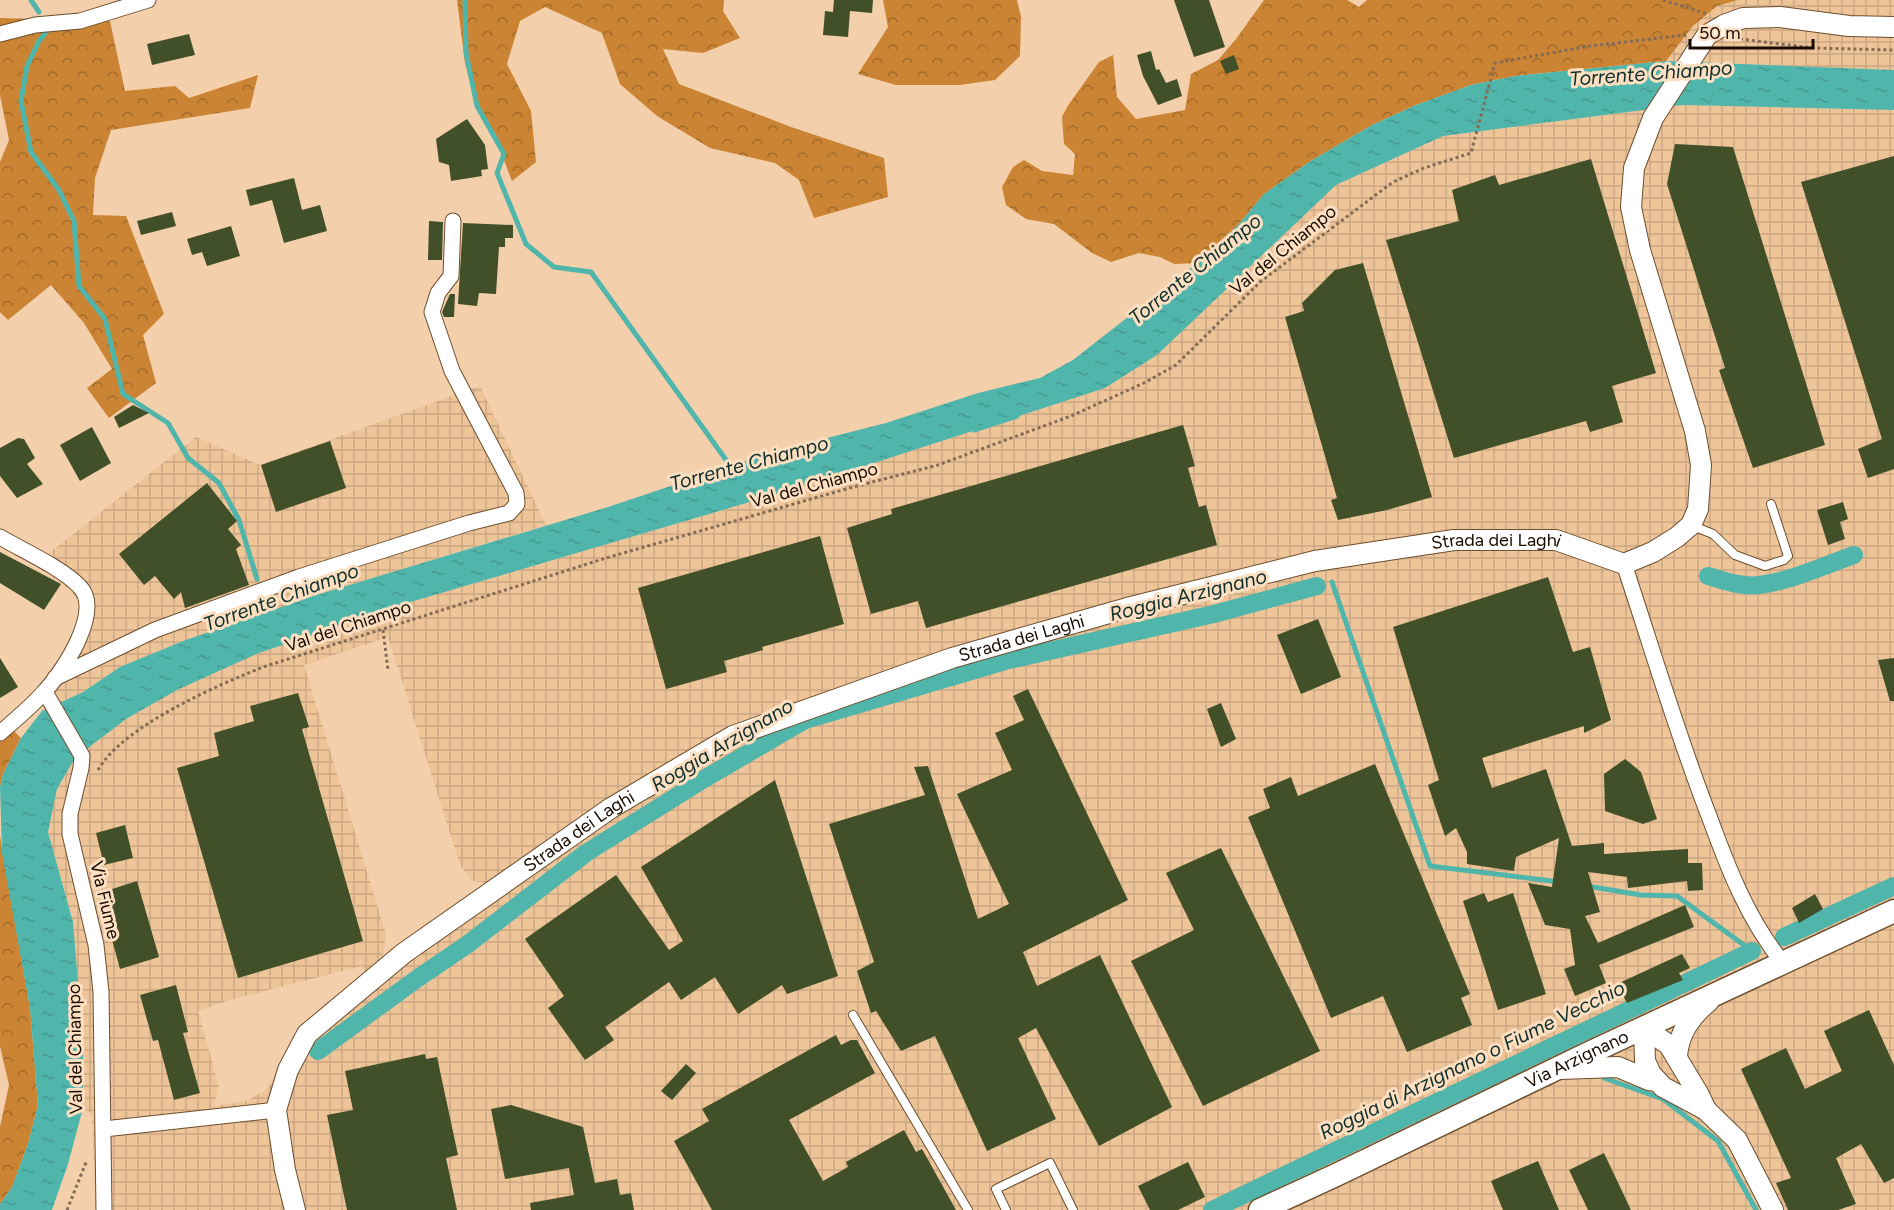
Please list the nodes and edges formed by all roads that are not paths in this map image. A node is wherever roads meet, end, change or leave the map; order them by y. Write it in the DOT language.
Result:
graph roads {
  1 [pos="148,0"];
  2 [pos="1894,27"];
  3 [pos="0,34"];
  4 [pos="453,220"];
  5 [pos="1771,504"];
  6 [pos="1691,525"];
  7 [pos="0,537"];
  8 [pos="1624,564"];
  9 [pos="55,678"];
  10 [pos="45,692"];
  11 [pos="0,733"];
  12 [pos="1894,911"];
  13 [pos="1783,963"];
  14 [pos="1716,995"];
  15 [pos="853,1015"];
  16 [pos="1644,1028"];
  17 [pos="1677,1056"];
  18 [pos="1556,1069"];
  19 [pos="1657,1081"];
  20 [pos="276,1110"];
  21 [pos="1706,1110"];
  22 [pos="104,1129"];
  23 [pos="104,1210"];
  24 [pos="295,1210"];
  25 [pos="968,1210"];
  26 [pos="1006,1210"];
  27 [pos="1073,1210"];
  28 [pos="1260,1210"];
  29 [pos="1773,1210"];
  1 -- 3 [label="street"];
  2 -- 6 [label="street"];
  4 -- 9 [label="street"];
  5 -- 6 [label="lane"];
  6 -- 8 [label="street"];
  7 -- 9 [label="street"];
  8 -- 13 [label="street"];
  8 -- 20 [label="street, Strada dei Laghi"];
  9 -- 10 [label="street"];
  10 -- 11 [label="street"];
  10 -- 22 [label="street, Via Fiume"];
  12 -- 13 [label="main road, Via Arzignano"];
  13 -- 14 [label="main road, Via Arzignano"];
  14 -- 16 [label="main road, Via Arzignano"];
  14 -- 17 [label="street"];
  15 -- 25 [label="lane"];
  16 -- 17 [label="street"];
  16 -- 18 [label="main road, Via Arzignano"];
  16 -- 19 [label="street"];
  17 -- 21 [label="street"];
  18 -- 19 [label="street"];
  18 -- 28 [label="main road, Via Arzignano"];
  19 -- 21 [label="street"];
  20 -- 22 [label="street"];
  20 -- 24 [label="street, Strada dei Laghi"];
  21 -- 29 [label="street"];
  22 -- 23 [label="street, Via Fiume"];
  26 -- 27 [label="lane"];
}
